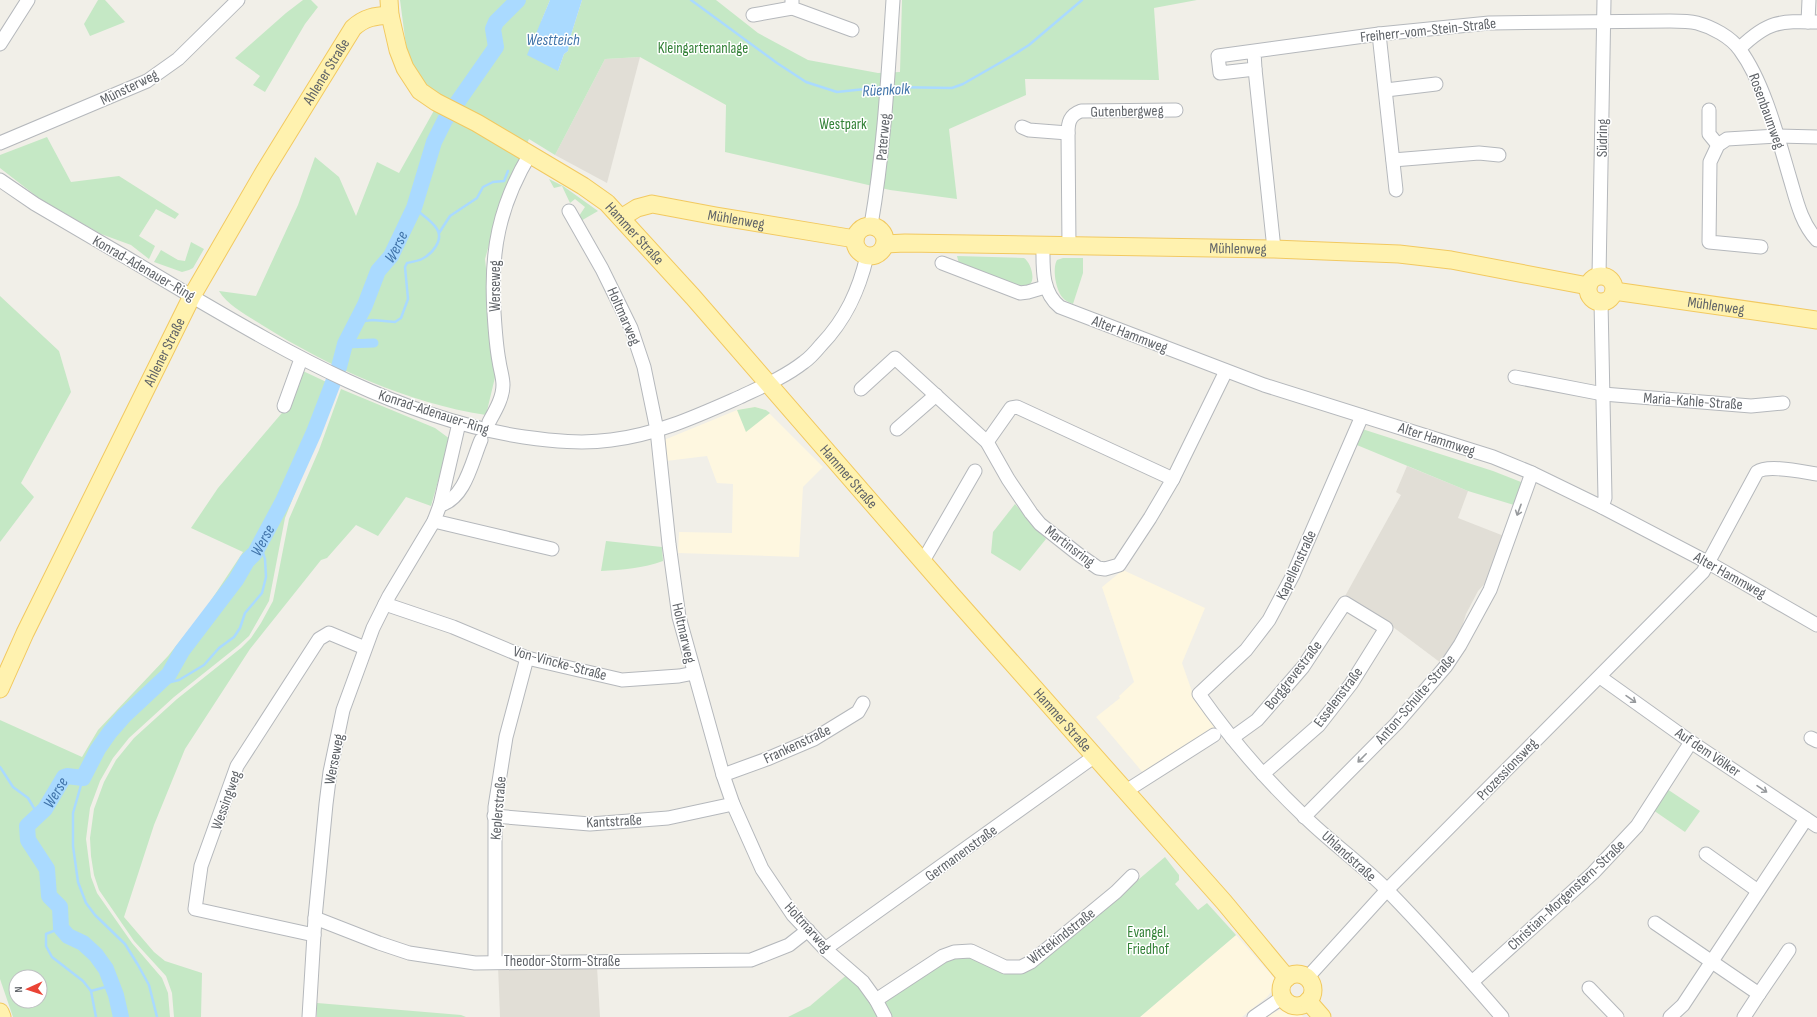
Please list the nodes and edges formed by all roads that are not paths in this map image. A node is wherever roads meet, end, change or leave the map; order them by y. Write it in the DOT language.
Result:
graph roads {
  1 [pos="28,0"];
  2 [pos="238,0"];
  3 [pos="893,0"];
  4 [pos="1604,0"];
  5 [pos="1809,0"];
  6 [pos="792,4"];
  7 [pos="390,7"];
  8 [pos="753,15"];
  9 [pos="1604,21"];
  10 [pos="1813,22"];
  11 [pos="852,30"];
  12 [pos="1379,34"];
  13 [pos="0,44"];
  14 [pos="1740,48"];
  15 [pos="1254,52"];
  16 [pos="1255,69"];
  17 [pos="1436,84"];
  18 [pos="1386,90"];
  19 [pos="1176,110"];
  20 [pos="1709,110"];
  21 [pos="1022,127"];
  22 [pos="1068,133"];
  23 [pos="1777,136"];
  24 [pos="1817,137"];
  25 [pos="0,143"];
  26 [pos="1718,145"];
  27 [pos="530,154"];
  28 [pos="1499,155"];
  29 [pos="1393,160"];
  30 [pos="0,180"];
  31 [pos="1396,190"];
  32 [pos="569,211"];
  33 [pos="621,218"];
  34 [pos="871,225"];
  35 [pos="855,239"];
  36 [pos="1817,240"];
  37 [pos="885,244"];
  38 [pos="1043,245"];
  39 [pos="1069,246"];
  40 [pos="1761,246"];
  41 [pos="1274,249"];
  42 [pos="867,256"];
  43 [pos="942,263"];
  44 [pos="1594,281"];
  45 [pos="1045,287"];
  46 [pos="1614,291"];
  47 [pos="192,296"];
  48 [pos="1601,302"];
  49 [pos="1817,320"];
  50 [pos="301,359"];
  51 [pos="1226,371"];
  52 [pos="1515,377"];
  53 [pos="767,384"];
  54 [pos="861,390"];
  55 [pos="1603,394"];
  56 [pos="936,395"];
  57 [pos="1783,403"];
  58 [pos="284,406"];
  59 [pos="1362,416"];
  60 [pos="489,422"];
  61 [pos="459,423"];
  62 [pos="897,429"];
  63 [pos="657,430"];
  64 [pos="481,440"];
  65 [pos="987,442"];
  66 [pos="975,471"];
  67 [pos="1532,473"];
  68 [pos="1817,474"];
  69 [pos="1173,479"];
  70 [pos="440,505"];
  71 [pos="1602,507"];
  72 [pos="434,521"];
  73 [pos="552,549"];
  74 [pos="923,561"];
  75 [pos="1710,563"];
  76 [pos="1345,603"];
  77 [pos="385,604"];
  78 [pos="1817,626"];
  79 [pos="365,648"];
  80 [pos="527,658"];
  81 [pos="694,673"];
  82 [pos="1600,677"];
  83 [pos="0,689"];
  84 [pos="1199,694"];
  85 [pos="863,703"];
  86 [pos="1214,735"];
  87 [pos="1232,738"];
  88 [pos="1691,742"];
  89 [pos="1095,756"];
  90 [pos="1263,774"];
  91 [pos="723,775"];
  92 [pos="1126,791"];
  93 [pos="733,804"];
  94 [pos="494,816"];
  95 [pos="1304,817"];
  96 [pos="1812,823"];
  97 [pos="1706,854"];
  98 [pos="1132,876"];
  99 [pos="1387,890"];
  100 [pos="1758,891"];
  101 [pos="315,918"];
  102 [pos="1655,923"];
  103 [pos="808,930"];
  104 [pos="314,935"];
  105 [pos="825,949"];
  106 [pos="1789,950"];
  107 [pos="495,962"];
  108 [pos="1713,962"];
  109 [pos="1287,978"];
  110 [pos="1307,978"];
  111 [pos="1472,982"];
  112 [pos="1589,988"];
  113 [pos="1759,994"];
  114 [pos="1283,997"];
  115 [pos="876,1000"];
  116 [pos="1308,1001"];
  117 [pos="0,1012"];
  118 [pos="2,1017"];
  119 [pos="308,1017"];
  120 [pos="885,1017"];
  121 [pos="1254,1017"];
  122 [pos="1322,1017"];
  123 [pos="1502,1017"];
  124 [pos="1618,1017"];
  125 [pos="1670,1017"];
  126 [pos="1744,1017"];
  1 -- 13 [label="street"];
  2 -- 25 [label="street, Münsterweg"];
  3 -- 34 [label="street, Paterweg"];
  4 -- 9 [label="street, Südring"];
  5 -- 10 [label="street"];
  6 -- 8 [label="street"];
  6 -- 11 [label="street"];
  7 -- 27 [label="main road, Hammer Straße"];
  7 -- 47 [label="main road, Ahlener Straße"];
  9 -- 12 [label="street, Freiherr-vom-Stein-Straße"];
  9 -- 14 [label="street, Rosenbaumweg"];
  9 -- 44 [label="street, Südring"];
  10 -- 14 [label="street"];
  12 -- 15 [label="street, Freiherr-vom-Stein-Straße"];
  12 -- 18 [label="street"];
  14 -- 23 [label="street, Rosenbaumweg"];
  15 -- 16 [label="street"];
  15 -- 16 [label="street, Freiherr-vom-Stein-Straße"];
  16 -- 41 [label="street"];
  17 -- 18 [label="street"];
  18 -- 29 [label="street"];
  19 -- 22 [label="street, Gutenbergweg"];
  20 -- 26 [label="street"];
  21 -- 22 [label="street"];
  22 -- 39 [label="street, Gutenbergweg"];
  23 -- 24 [label="street"];
  23 -- 26 [label="street"];
  23 -- 36 [label="street, Rosenbaumweg"];
  26 -- 40 [label="street"];
  27 -- 33 [label="main road, Hammer Straße"];
  27 -- 60 [label="street, Werseweg"];
  28 -- 29 [label="street"];
  29 -- 31 [label="street"];
  30 -- 47 [label="street, Konrad-Adenauer-Ring"];
  32 -- 63 [label="street, Holtmarweg"];
  33 -- 35 [label="main road, Mühlenweg"];
  33 -- 53 [label="main road, Hammer Straße"];
  34 -- 35 [label="main road"];
  34 -- 37 [label="main road"];
  35 -- 42 [label="main road"];
  37 -- 38 [label="main road, Mühlenweg"];
  37 -- 42 [label="main road"];
  38 -- 39 [label="main road, Mühlenweg"];
  38 -- 45 [label="street"];
  39 -- 41 [label="main road, Mühlenweg"];
  41 -- 44 [label="main road, Mühlenweg"];
  42 -- 53 [label="street, Konrad-Adenauer-Ring"];
  43 -- 45 [label="street"];
  44 -- 46 [label="main road, Mühlenweg"];
  44 -- 48 [label="main road"];
  45 -- 51 [label="street, Alter Hammweg"];
  46 -- 48 [label="main road"];
  46 -- 49 [label="main road, Mühlenweg"];
  47 -- 50 [label="street, Konrad-Adenauer-Ring"];
  47 -- 83 [label="main road, Ahlener Straße"];
  48 -- 55 [label="street"];
  50 -- 58 [label="street"];
  50 -- 61 [label="street, Konrad-Adenauer-Ring"];
  51 -- 59 [label="street, Alter Hammweg"];
  51 -- 69 [label="street, Martinsring"];
  52 -- 55 [label="street, Maria-Kahle-Straße"];
  53 -- 63 [label="street, Konrad-Adenauer-Ring"];
  53 -- 74 [label="main road, Hammer Straße"];
  54 -- 56 [label="street, Martinsring"];
  55 -- 57 [label="street, Maria-Kahle-Straße"];
  55 -- 71 [label="street"];
  56 -- 62 [label="street"];
  56 -- 65 [label="street, Martinsring"];
  59 -- 67 [label="street, Alter Hammweg"];
  59 -- 84 [label="street, Kapellenstraße"];
  61 -- 63 [label="street, Konrad-Adenauer-Ring"];
  61 -- 70 [label="street, Werseweg"];
  63 -- 81 [label="street, Holtmarweg"];
  64 -- 70 [label="street"];
  65 -- 69 [label="street"];
  65 -- 69 [label="street, Martinsring"];
  66 -- 74 [label="street"];
  67 -- 71 [label="street, Alter Hammweg"];
  67 -- 95 [label="street, Anton-Schulte-Straße, one-way"];
  68 -- 75 [label="street, Prozessionsweg"];
  70 -- 72 [label="street, Werseweg"];
  71 -- 75 [label="street, Alter Hammweg"];
  72 -- 73 [label="street"];
  72 -- 77 [label="street, Werseweg"];
  74 -- 89 [label="main road, Hammer Straße"];
  75 -- 78 [label="street, Alter Hammweg"];
  75 -- 82 [label="street, Prozessionsweg"];
  76 -- 87 [label="street, Borggrevestraße"];
  76 -- 90 [label="street, Esselenstraße"];
  77 -- 79 [label="street, Werseweg"];
  77 -- 80 [label="street, Von-Vincke-Straße"];
  79 -- 101 [label="street, Werseweg"];
  79 -- 104 [label="street, Wessingweg"];
  80 -- 81 [label="street, Von-Vincke-Straße"];
  80 -- 94 [label="street, Keplerstraße"];
  81 -- 91 [label="street, Holtmarweg"];
  82 -- 88 [label="street, Auf dem Völker, one-way"];
  82 -- 99 [label="street, Prozessionsweg"];
  84 -- 87 [label="street, Uhlandstraße"];
  85 -- 91 [label="street, Frankenstraße"];
  86 -- 92 [label="street"];
  87 -- 90 [label="street, Uhlandstraße"];
  88 -- 96 [label="street, Auf dem Völker, one-way"];
  88 -- 111 [label="street, Christian-Morgenstern-Straße"];
  89 -- 92 [label="main road, Hammer Straße"];
  89 -- 105 [label="street, Germanenstraße"];
  90 -- 95 [label="street, Uhlandstraße"];
  91 -- 93 [label="street, Holtmarweg"];
  92 -- 109 [label="main road, Hammer Straße"];
  93 -- 94 [label="street, Kantstraße"];
  93 -- 103 [label="street, Holtmarweg"];
  94 -- 107 [label="street, Keplerstraße"];
  95 -- 99 [label="street, Uhlandstraße"];
  96 -- 100 [label="street"];
  97 -- 100 [label="street"];
  98 -- 115 [label="street, Wittekindstraße"];
  99 -- 110 [label="street, Prozessionsweg"];
  99 -- 111 [label="street, Uhlandstraße"];
  100 -- 108 [label="street"];
  101 -- 104 [label="street, Werseweg"];
  101 -- 107 [label="street, Theodor-Storm-Straße"];
  102 -- 108 [label="street"];
  103 -- 105 [label="street, Holtmarweg"];
  103 -- 107 [label="street, Theodor-Storm-Straße"];
  104 -- 119 [label="street, Werseweg"];
  105 -- 115 [label="street, Holtmarweg"];
  106 -- 113 [label="street"];
  108 -- 113 [label="street"];
  108 -- 125 [label="street"];
  109 -- 110 [label="main road"];
  109 -- 114 [label="main road"];
  110 -- 116 [label="main road"];
  111 -- 123 [label="street, Uhlandstraße"];
  112 -- 124 [label="street"];
  113 -- 126 [label="street"];
  114 -- 116 [label="main road"];
  114 -- 121 [label="street"];
  115 -- 120 [label="street, Holtmarweg"];
  116 -- 122 [label="main road"];
  117 -- 118 [label="main road"];
}
